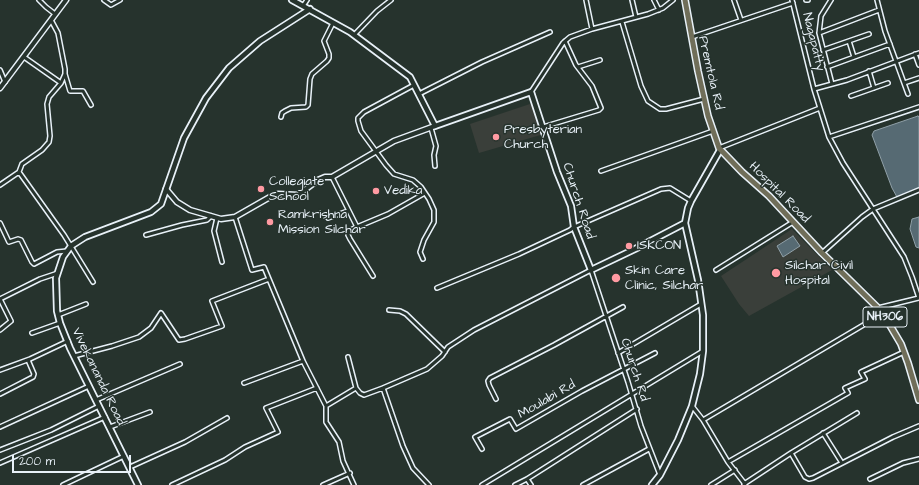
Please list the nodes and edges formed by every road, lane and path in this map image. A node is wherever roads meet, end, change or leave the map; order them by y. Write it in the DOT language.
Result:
graph roads {
  1 [pos="40,0"];
  2 [pos="66,0"];
  3 [pos="104,0"];
  4 [pos="120,0"];
  5 [pos="292,0"];
  6 [pos="307,0"];
  7 [pos="391,0"];
  8 [pos="586,0"];
  9 [pos="632,0"];
  10 [pos="654,0"];
  11 [pos="673,0"];
  12 [pos="685,0"];
  13 [pos="734,0"];
  14 [pos="831,0"];
  15 [pos="877,0"];
  16 [pos="792,1"];
  17 [pos="303,6"];
  18 [pos="310,9"];
  19 [pos="659,10"];
  20 [pos="879,10"];
  21 [pos="55,14"];
  22 [pos="636,17"];
  23 [pos="51,20"];
  24 [pos="741,20"];
  25 [pos="333,22"];
  26 [pos="622,22"];
  27 [pos="592,29"];
  28 [pos="550,32"];
  29 [pos="819,33"];
  30 [pos="869,34"];
  31 [pos="354,35"];
  32 [pos="691,37"];
  33 [pos="565,41"];
  34 [pos="849,41"];
  35 [pos="890,44"];
  36 [pos="823,50"];
  37 [pos="917,53"];
  38 [pos="24,56"];
  39 [pos="854,57"];
  40 [pos="600,60"];
  41 [pos="897,61"];
  42 [pos="919,65"];
  43 [pos="578,67"];
  44 [pos="827,67"];
  45 [pos="0,70"];
  46 [pos="869,71"];
  47 [pos="65,74"];
  48 [pos="919,78"];
  49 [pos="5,82"];
  50 [pos="904,82"];
  51 [pos="61,83"];
  52 [pos="888,83"];
  53 [pos="832,84"];
  54 [pos="414,85"];
  55 [pos="0,88"];
  56 [pos="874,88"];
  57 [pos="814,89"];
  58 [pos="531,92"];
  59 [pos="419,94"];
  60 [pos="908,94"];
  61 [pos="851,96"];
  62 [pos="704,99"];
  63 [pos="91,105"];
  64 [pos="919,107"];
  65 [pos="820,108"];
  66 [pos="281,117"];
  67 [pos="433,127"];
  68 [pos="543,127"];
  69 [pos="713,131"];
  70 [pos="829,137"];
  71 [pos="719,149"];
  72 [pos="376,151"];
  73 [pos="436,166"];
  74 [pos="601,171"];
  75 [pos="19,172"];
  76 [pos="332,177"];
  77 [pos="0,185"];
  78 [pos="166,189"];
  79 [pos="919,190"];
  80 [pos="425,193"];
  81 [pos="691,200"];
  82 [pos="873,209"];
  83 [pos="348,211"];
  84 [pos="211,216"];
  85 [pos="235,217"];
  86 [pos="217,218"];
  87 [pos="328,218"];
  88 [pos="685,222"];
  89 [pos="793,222"];
  90 [pos="0,223"];
  91 [pos="357,226"];
  92 [pos="574,227"];
  93 [pos="146,235"];
  94 [pos="70,246"];
  95 [pos="67,251"];
  96 [pos="822,252"];
  97 [pos="423,259"];
  98 [pos="222,262"];
  99 [pos="591,270"];
  100 [pos="716,270"];
  101 [pos="58,273"];
  102 [pos="373,276"];
  103 [pos="269,279"];
  104 [pos="94,282"];
  105 [pos="437,288"];
  106 [pos="919,298"];
  107 [pos="0,299"];
  108 [pos="86,304"];
  109 [pos="701,304"];
  110 [pos="623,307"];
  111 [pos="878,308"];
  112 [pos="389,310"];
  113 [pos="882,314"];
  114 [pos="58,315"];
  115 [pos="607,315"];
  116 [pos="60,323"];
  117 [pos="0,330"];
  118 [pos="32,333"];
  119 [pos="68,341"];
  120 [pos="702,351"];
  121 [pos="445,352"];
  122 [pos="655,352"];
  123 [pos="904,352"];
  124 [pos="618,353"];
  125 [pos="74,356"];
  126 [pos="348,358"];
  127 [pos="28,360"];
  128 [pos="303,361"];
  129 [pos="180,364"];
  130 [pos="624,369"];
  131 [pos="0,370"];
  132 [pos="244,383"];
  133 [pos="89,386"];
  134 [pos="317,388"];
  135 [pos="356,388"];
  136 [pos="383,388"];
  137 [pos="0,394"];
  138 [pos="632,395"];
  139 [pos="496,398"];
  140 [pos="96,400"];
  141 [pos="919,400"];
  142 [pos="99,406"];
  143 [pos="326,406"];
  144 [pos="692,406"];
  145 [pos="637,409"];
  146 [pos="150,412"];
  147 [pos="857,413"];
  148 [pos="105,417"];
  149 [pos="227,418"];
  150 [pos="703,420"];
  151 [pos="919,426"];
  152 [pos="0,427"];
  153 [pos="110,427"];
  154 [pos="823,433"];
  155 [pos="482,449"];
  156 [pos="649,449"];
  157 [pos="0,450"];
  158 [pos="791,453"];
  159 [pos="124,456"];
  160 [pos="919,459"];
  161 [pos="728,462"];
  162 [pos="0,463"];
  163 [pos="842,463"];
  164 [pos="130,467"];
  165 [pos="735,470"];
  166 [pos="350,473"];
  167 [pos="660,475"];
  168 [pos="527,479"];
  169 [pos="870,479"];
  170 [pos="745,484"];
  171 [pos="63,485"];
  172 [pos="138,485"];
  173 [pos="172,485"];
  174 [pos="324,485"];
  175 [pos="354,485"];
  176 [pos="429,485"];
  177 [pos="482,485"];
  178 [pos="515,485"];
  179 [pos="531,485"];
  180 [pos="583,485"];
  181 [pos="652,485"];
  182 [pos="711,485"];
  1 -- 21 [label="street"];
  2 -- 21 [label="street"];
  3 -- 4 [label="street"];
  5 -- 17 [label="main road"];
  6 -- 17 [label="street"];
  7 -- 31 [label="street"];
  8 -- 27 [label="street"];
  9 -- 22 [label="street"];
  10 -- 19 [label="street"];
  11 -- 19 [label="street"];
  12 -- 32 [label="highway, Premtola Rd / NH306"];
  13 -- 24 [label="street"];
  14 -- 29 [label="street"];
  15 -- 20 [label="street"];
  16 -- 24 [label="street"];
  16 -- 57 [label="street, Nagapatty"];
  17 -- 18 [label="main road"];
  18 -- 25 [label="main road"];
  18 -- 78 [label="main road, Vivekananda Road"];
  19 -- 22 [label="street"];
  20 -- 29 [label="street"];
  20 -- 35 [label="street"];
  21 -- 23 [label="street"];
  22 -- 26 [label="street"];
  23 -- 38 [label="street"];
  23 -- 47 [label="street"];
  24 -- 32 [label="street"];
  25 -- 31 [label="main road"];
  25 -- 66 [label="street"];
  26 -- 27 [label="street"];
  26 -- 62 [label="street"];
  27 -- 33 [label="street"];
  28 -- 59 [label="street"];
  29 -- 36 [label="street"];
  30 -- 34 [label="street"];
  31 -- 54 [label="main road"];
  32 -- 62 [label="highway, Premtola Rd / NH306"];
  33 -- 43 [label="street"];
  33 -- 58 [label="street"];
  34 -- 36 [label="street"];
  34 -- 39 [label="street"];
  35 -- 39 [label="street"];
  35 -- 41 [label="street"];
  36 -- 44 [label="street"];
  37 -- 41 [label="street"];
  37 -- 42 [label="street"];
  38 -- 49 [label="street"];
  38 -- 51 [label="street"];
  39 -- 44 [label="street"];
  40 -- 43 [label="street"];
  41 -- 46 [label="street"];
  41 -- 50 [label="street"];
  43 -- 68 [label="street"];
  44 -- 53 [label="street"];
  45 -- 49 [label="street"];
  46 -- 53 [label="street"];
  46 -- 56 [label="street"];
  47 -- 51 [label="street"];
  47 -- 63 [label="street"];
  48 -- 50 [label="street"];
  49 -- 55 [label="street"];
  50 -- 60 [label="street"];
  51 -- 75 [label="street"];
  52 -- 56 [label="street"];
  53 -- 57 [label="street"];
  54 -- 59 [label="main road"];
  54 -- 72 [label="street"];
  56 -- 61 [label="street"];
  57 -- 65 [label="street, Nagapatty"];
  58 -- 67 [label="main road"];
  58 -- 68 [label="main road, Church Road"];
  59 -- 67 [label="main road"];
  62 -- 69 [label="highway, Premtola Rd / NH306"];
  64 -- 70 [label="street"];
  65 -- 70 [label="street, Nagapatty"];
  65 -- 71 [label="street"];
  67 -- 72 [label="street"];
  67 -- 73 [label="street"];
  68 -- 92 [label="main road, Church Road"];
  69 -- 71 [label="highway, Premtola Rd / NH306"];
  69 -- 74 [label="street"];
  70 -- 82 [label="street, Nagapatty"];
  71 -- 81 [label="main road"];
  71 -- 89 [label="highway, Hospital Road / NH306"];
  72 -- 76 [label="street"];
  72 -- 80 [label="street"];
  75 -- 77 [label="street"];
  75 -- 94 [label="street"];
  76 -- 83 [label="street"];
  76 -- 85 [label="street"];
  78 -- 84 [label="street"];
  78 -- 94 [label="main road, Vivekananda Road"];
  79 -- 82 [label="street"];
  80 -- 91 [label="street"];
  80 -- 97 [label="street"];
  81 -- 88 [label="main road"];
  81 -- 92 [label="street"];
  82 -- 96 [label="street"];
  82 -- 106 [label="street, Nagapatty"];
  83 -- 87 [label="street"];
  83 -- 91 [label="street"];
  84 -- 86 [label="street"];
  84 -- 93 [label="street"];
  85 -- 86 [label="street"];
  85 -- 103 [label="street"];
  86 -- 98 [label="street"];
  88 -- 99 [label="main road"];
  88 -- 109 [label="main road"];
  89 -- 96 [label="highway, Hospital Road / NH306"];
  89 -- 100 [label="street"];
  90 -- 95 [label="street"];
  91 -- 102 [label="street"];
  92 -- 99 [label="main road, Church Road"];
  92 -- 105 [label="street"];
  94 -- 95 [label="main road, Vivekananda Road"];
  94 -- 104 [label="street"];
  95 -- 101 [label="main road, Vivekananda Road"];
  96 -- 111 [label="highway, NH306"];
  99 -- 115 [label="street, Church Rd"];
  99 -- 121 [label="street"];
  101 -- 107 [label="street"];
  101 -- 114 [label="main road, Vivekananda Road"];
  103 -- 125 [label="street"];
  103 -- 128 [label="street"];
  106 -- 111 [label="street"];
  107 -- 117 [label="street"];
  108 -- 114 [label="street"];
  109 -- 120 [label="main road"];
  109 -- 124 [label="street"];
  110 -- 115 [label="street"];
  111 -- 113 [label="highway, NH306"];
  112 -- 121 [label="street"];
  113 -- 123 [label="highway, NH306"];
  113 -- 150 [label="street"];
  114 -- 116 [label="main road, Vivekananda Road"];
  115 -- 124 [label="street, Church Rd"];
  115 -- 139 [label="street"];
  116 -- 118 [label="street"];
  116 -- 119 [label="main road, Vivekananda Road"];
  119 -- 125 [label="main road, Vivekananda Road"];
  119 -- 127 [label="street"];
  120 -- 138 [label="street"];
  120 -- 144 [label="main road"];
  121 -- 136 [label="street"];
  122 -- 130 [label="street"];
  123 -- 141 [label="highway, NH306"];
  123 -- 161 [label="street"];
  124 -- 130 [label="street, Church Rd"];
  125 -- 133 [label="main road, Vivekananda Road"];
  126 -- 135 [label="street"];
  127 -- 131 [label="street"];
  127 -- 137 [label="street"];
  128 -- 132 [label="street"];
  128 -- 134 [label="street"];
  129 -- 140 [label="street"];
  130 -- 138 [label="street, Church Rd"];
  130 -- 155 [label="street, Moulabi Rd"];
  133 -- 140 [label="main road, Vivekananda Road"];
  133 -- 152 [label="street"];
  134 -- 143 [label="street"];
  134 -- 173 [label="street"];
  135 -- 136 [label="street"];
  135 -- 143 [label="street"];
  136 -- 176 [label="street"];
  138 -- 145 [label="street, Church Rd"];
  138 -- 177 [label="street"];
  140 -- 142 [label="main road, Vivekananda Road"];
  142 -- 148 [label="main road, Vivekananda Road"];
  142 -- 157 [label="street"];
  143 -- 166 [label="street"];
  144 -- 150 [label="street"];
  144 -- 167 [label="main road"];
  145 -- 156 [label="street, Church Rd"];
  145 -- 168 [label="street"];
  146 -- 153 [label="street"];
  147 -- 154 [label="street"];
  148 -- 153 [label="main road, Vivekananda Road"];
  148 -- 162 [label="street"];
  149 -- 164 [label="street"];
  150 -- 161 [label="street"];
  151 -- 163 [label="street"];
  153 -- 159 [label="main road, Vivekananda Road"];
  154 -- 158 [label="street"];
  154 -- 163 [label="street"];
  156 -- 167 [label="street, Church Rd"];
  156 -- 180 [label="street"];
  158 -- 163 [label="street"];
  158 -- 170 [label="street"];
  159 -- 164 [label="main road, Vivekananda Road"];
  159 -- 171 [label="street"];
  160 -- 169 [label="street"];
  161 -- 165 [label="street"];
  164 -- 172 [label="main road, Vivekananda Road"];
  165 -- 170 [label="street"];
  165 -- 182 [label="street"];
  166 -- 174 [label="street"];
  166 -- 175 [label="street"];
  167 -- 181 [label="main road"];
  168 -- 178 [label="street"];
  168 -- 179 [label="street"];
}
